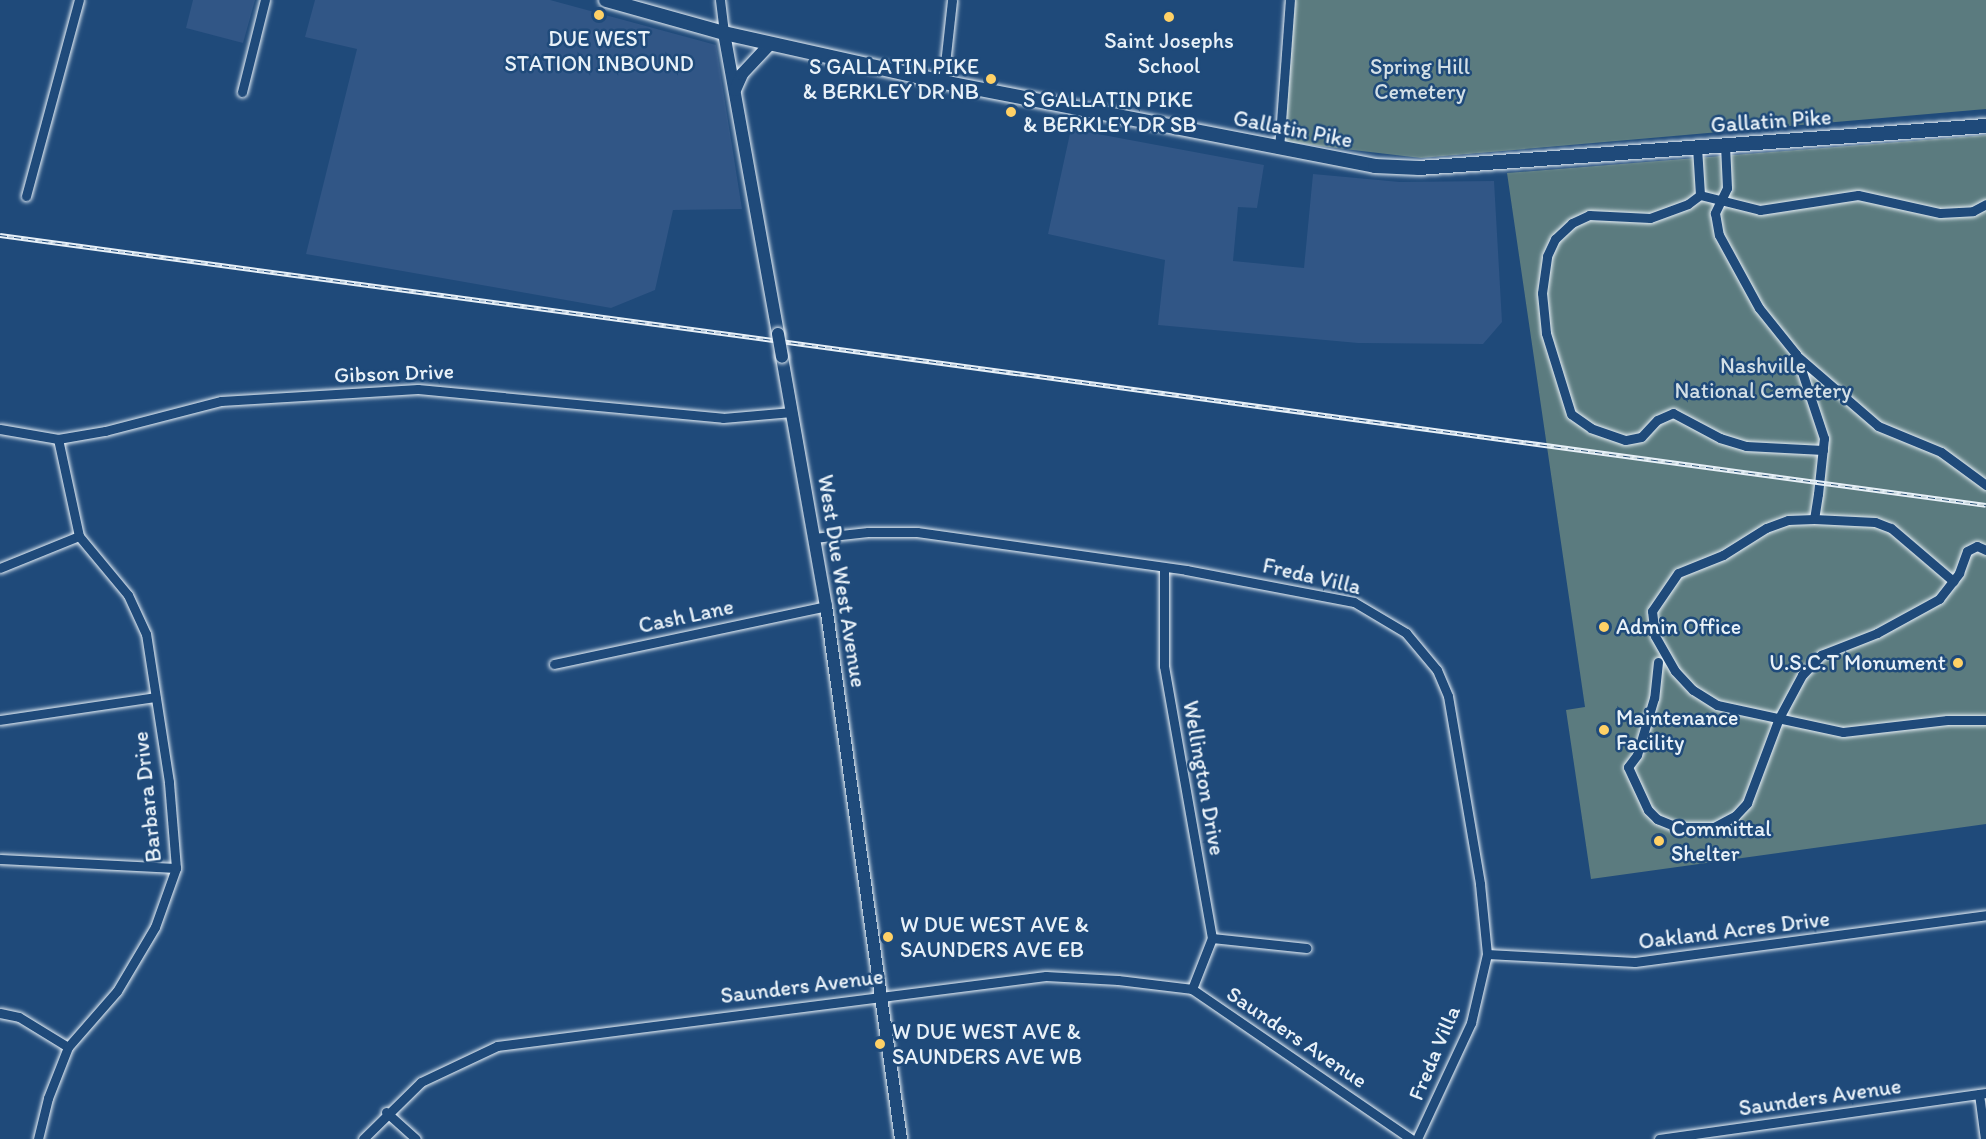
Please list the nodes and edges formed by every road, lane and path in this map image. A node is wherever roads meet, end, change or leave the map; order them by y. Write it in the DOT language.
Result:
graph roads {
  1 [pos="78,0"];
  2 [pos="265,0"];
  3 [pos="606,0"];
  4 [pos="720,0"];
  5 [pos="952,0"];
  6 [pos="1290,0"];
  7 [pos="724,33"];
  8 [pos="771,43"];
  9 [pos="943,82"];
  10 [pos="735,90"];
  11 [pos="242,92"];
  12 [pos="1986,126"];
  13 [pos="1725,145"];
  14 [pos="1697,147"];
  15 [pos="1279,149"];
  16 [pos="1700,195"];
  17 [pos="26,196"];
  18 [pos="1720,201"];
  19 [pos="1986,204"];
  20 [pos="1796,354"];
  21 [pos="792,411"];
  22 [pos="0,429"];
  23 [pos="58,439"];
  24 [pos="1823,450"];
  25 [pos="1986,485"];
  26 [pos="1814,519"];
  27 [pos="79,536"];
  28 [pos="814,538"];
  29 [pos="1986,550"];
  30 [pos="0,568"];
  31 [pos="1164,570"];
  32 [pos="1953,581"];
  33 [pos="826,606"];
  34 [pos="1658,662"];
  35 [pos="554,664"];
  36 [pos="155,697"];
  37 [pos="1779,718"];
  38 [pos="0,720"];
  39 [pos="1986,720"];
  40 [pos="0,859"];
  41 [pos="176,868"];
  42 [pos="1986,915"];
  43 [pos="1212,938"];
  44 [pos="1306,948"];
  45 [pos="1486,954"];
  46 [pos="1192,989"];
  47 [pos="884,996"];
  48 [pos="0,1013"];
  49 [pos="68,1047"];
  50 [pos="1983,1093"];
  51 [pos="386,1112"];
  52 [pos="38,1139"];
  53 [pos="363,1139"];
  54 [pos="416,1139"];
  55 [pos="902,1139"];
  56 [pos="1411,1139"];
  57 [pos="1417,1139"];
  58 [pos="1659,1139"];
  59 [pos="1985,1139"];
  1 -- 17 [label="street"];
  2 -- 11 [label="street"];
  3 -- 7 [label="main road, Gallatin Pike"];
  4 -- 7 [label="street"];
  5 -- 9 [label="street"];
  6 -- 15 [label="street"];
  7 -- 8 [label="main road, Gallatin Pike"];
  7 -- 10 [label="main road, West Due West Avenue"];
  8 -- 9 [label="main road, Gallatin Pike"];
  8 -- 10 [label="main road"];
  9 -- 15 [label="main road, Gallatin Pike"];
  10 -- 21 [label="main road, West Due West Avenue, bridge"];
  12 -- 13 [label="main road, Gallatin Pike"];
  13 -- 14 [label="main road, Gallatin Pike"];
  13 -- 18 [label="street"];
  14 -- 15 [label="main road, Gallatin Pike"];
  14 -- 16 [label="street"];
  16 -- 18 [label="street"];
  16 -- 24 [label="street"];
  18 -- 19 [label="street"];
  18 -- 20 [label="street"];
  20 -- 24 [label="street"];
  20 -- 25 [label="street"];
  21 -- 23 [label="street, Gibson Drive"];
  21 -- 28 [label="main road, West Due West Avenue"];
  22 -- 23 [label="street, Gibson Drive"];
  23 -- 27 [label="street, Barbara Drive"];
  24 -- 26 [label="street"];
  26 -- 32 [label="street"];
  26 -- 37 [label="street"];
  27 -- 30 [label="street"];
  27 -- 36 [label="street, Barbara Drive"];
  28 -- 31 [label="street, Freda Villa"];
  28 -- 33 [label="main road, West Due West Avenue"];
  29 -- 32 [label="street"];
  31 -- 43 [label="street, Wellington Drive"];
  31 -- 45 [label="street, Freda Villa"];
  32 -- 37 [label="street"];
  33 -- 35 [label="street, Cash Lane"];
  33 -- 47 [label="main road, West Due West Avenue"];
  34 -- 37 [label="street"];
  36 -- 38 [label="street"];
  36 -- 41 [label="street, Barbara Drive"];
  37 -- 39 [label="street"];
  40 -- 41 [label="street"];
  41 -- 49 [label="street, Barbara Drive"];
  42 -- 45 [label="street, Oakland Acres Drive"];
  43 -- 44 [label="street"];
  43 -- 46 [label="street"];
  45 -- 57 [label="street, Freda Villa"];
  46 -- 47 [label="street, Saunders Avenue"];
  46 -- 56 [label="street, Saunders Avenue"];
  47 -- 51 [label="street, Saunders Avenue"];
  47 -- 55 [label="main road, West Due West Avenue"];
  48 -- 49 [label="street"];
  49 -- 52 [label="street, Barbara Drive"];
  50 -- 58 [label="street, Saunders Avenue"];
  50 -- 59 [label="street"];
  51 -- 53 [label="street, Saunders Avenue"];
  51 -- 54 [label="street"];
}
